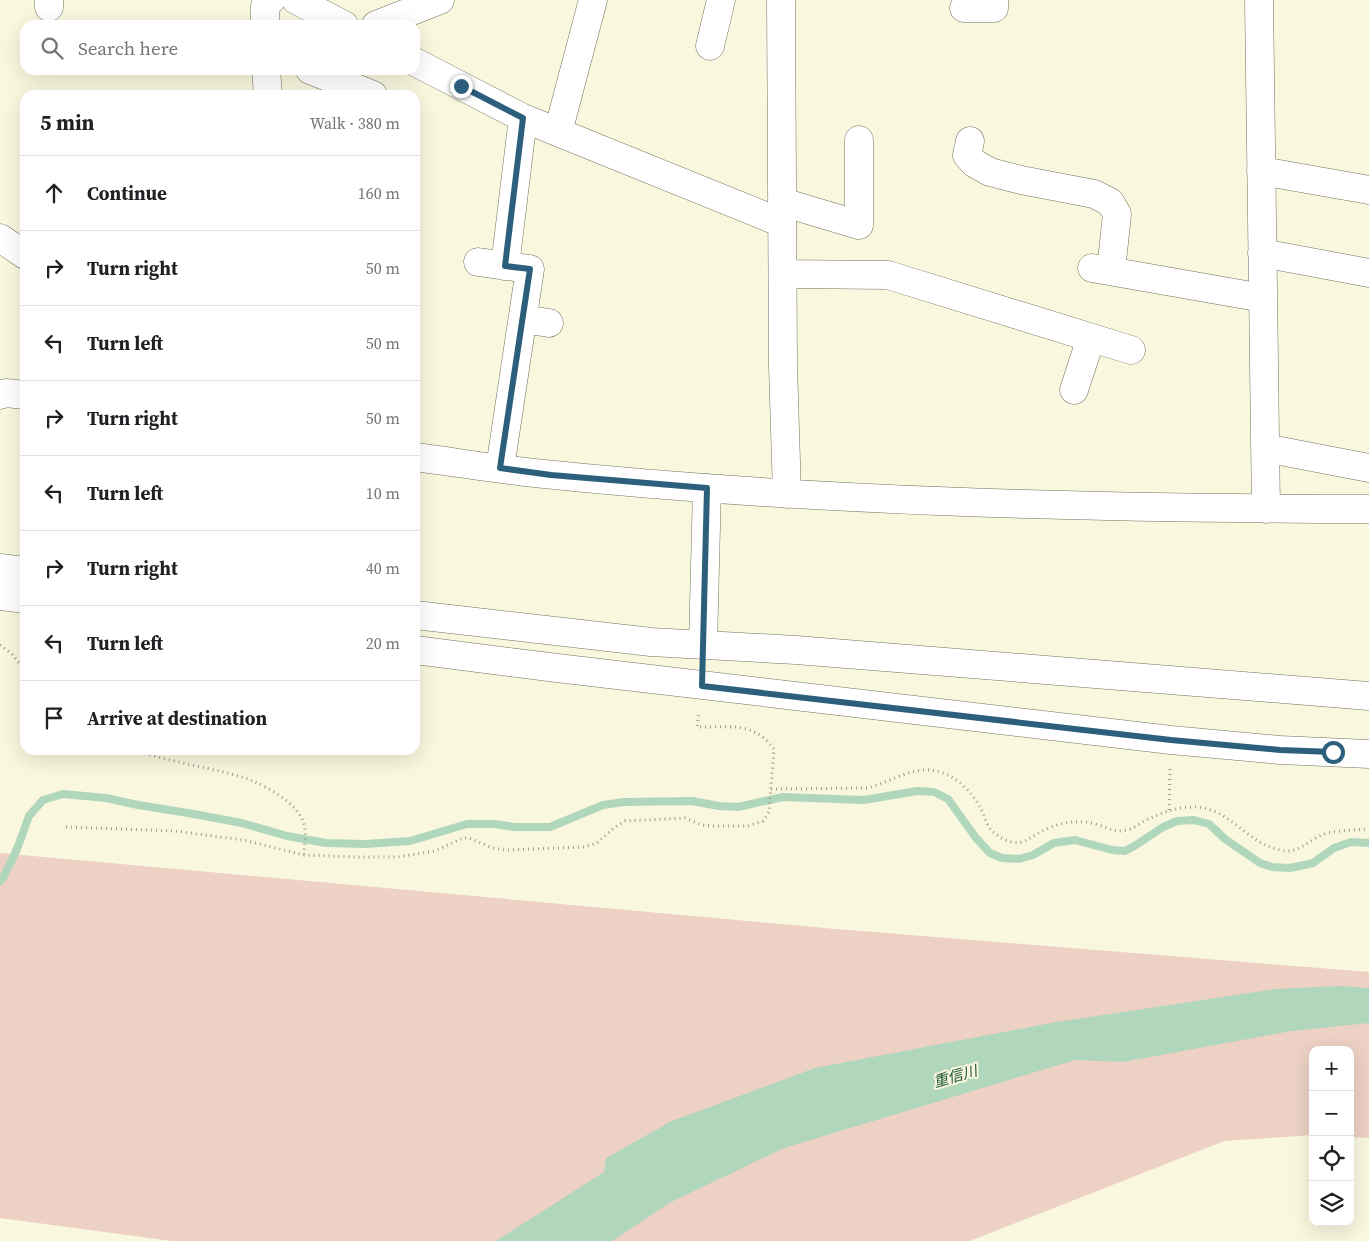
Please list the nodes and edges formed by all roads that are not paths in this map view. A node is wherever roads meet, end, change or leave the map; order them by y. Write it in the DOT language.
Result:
graph roads {
  1 [pos="271,0"];
  2 [pos="296,0"];
  3 [pos="440,0"];
  4 [pos="593,0"];
  5 [pos="721,0"];
  6 [pos="781,0"];
  7 [pos="994,0"];
  8 [pos="1259,0"];
  9 [pos="964,8"];
  10 [pos="265,20"];
  11 [pos="334,20"];
  12 [pos="389,20"];
  13 [pos="710,46"];
  14 [pos="420,65"];
  15 [pos="266,75"];
  16 [pos="328,75"];
  17 [pos="375,88"];
  18 [pos="268,90"];
  19 [pos="523,118"];
  20 [pos="558,132"];
  21 [pos="859,140"];
  22 [pos="970,141"];
  23 [pos="1261,171"];
  24 [pos="1369,190"];
  25 [pos="782,213"];
  26 [pos="0,238"];
  27 [pos="20,252"];
  28 [pos="1262,253"];
  29 [pos="1369,273"];
  30 [pos="783,274"];
  31 [pos="1263,298"];
  32 [pos="1091,338"];
  33 [pos="1131,350"];
  34 [pos="1074,390"];
  35 [pos="20,394"];
  36 [pos="0,395"];
  37 [pos="1265,448"];
  38 [pos="420,458"];
  39 [pos="500,468"];
  40 [pos="1369,468"];
  41 [pos="707,488"];
  42 [pos="787,494"];
  43 [pos="1266,509"];
  44 [pos="1369,510"];
  45 [pos="0,568"];
  46 [pos="20,570"];
  47 [pos="0,596"];
  48 [pos="20,598"];
  49 [pos="420,616"];
  50 [pos="703,645"];
  51 [pos="420,651"];
  52 [pos="1369,696"];
  53 [pos="1369,754"];
  1 -- 10 [label="street"];
  2 -- 11 [label="street"];
  3 -- 12 [label="street"];
  4 -- 20 [label="street"];
  5 -- 13 [label="street"];
  6 -- 25 [label="street"];
  7 -- 9 [label="street"];
  8 -- 23 [label="street"];
  14 -- 19 [label="street"];
  15 -- 18 [label="street"];
  16 -- 17 [label="street"];
  19 -- 20 [label="street"];
  19 -- 39 [label="street"];
  20 -- 25 [label="street"];
  21 -- 25 [label="street"];
  22 -- 31 [label="street"];
  23 -- 24 [label="street"];
  23 -- 28 [label="street"];
  25 -- 30 [label="street"];
  26 -- 27 [label="street"];
  28 -- 29 [label="street"];
  28 -- 31 [label="street"];
  30 -- 32 [label="street"];
  30 -- 42 [label="street"];
  31 -- 37 [label="street"];
  32 -- 33 [label="street"];
  32 -- 34 [label="street"];
  35 -- 36 [label="street"];
  37 -- 40 [label="street"];
  37 -- 43 [label="street"];
  38 -- 39 [label="street"];
  39 -- 41 [label="street"];
  41 -- 42 [label="street"];
  41 -- 50 [label="street"];
  42 -- 43 [label="street"];
  43 -- 44 [label="street"];
  45 -- 46 [label="street"];
  47 -- 48 [label="street"];
  49 -- 50 [label="street"];
  50 -- 52 [label="street"];
  51 -- 53 [label="street"];
}
